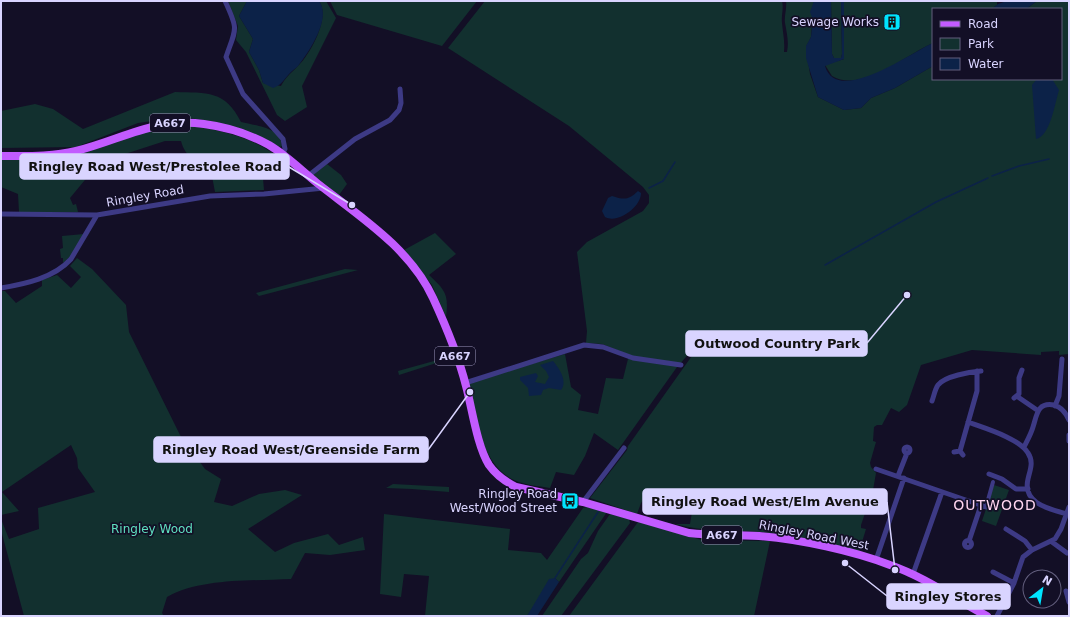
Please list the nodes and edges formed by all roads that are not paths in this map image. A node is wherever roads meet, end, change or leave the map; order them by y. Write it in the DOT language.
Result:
graph roads {
  1 [pos="225,1"];
  2 [pos="400,89"];
  3 [pos="282,155"];
  4 [pos="1,156"];
  5 [pos="308,176"];
  6 [pos="324,188"];
  7 [pos="1,214"];
  8 [pos="97,215"];
  9 [pos="1,288"];
  10 [pos="1062,359"];
  11 [pos="681,365"];
  12 [pos="1022,370"];
  13 [pos="465,383"];
  14 [pos="932,401"];
  15 [pos="1055,406"];
  16 [pos="1037,410"];
  17 [pos="1069,420"];
  18 [pos="968,422"];
  19 [pos="1069,435"];
  20 [pos="1069,441"];
  21 [pos="1024,447"];
  22 [pos="624,448"];
  23 [pos="907,452"];
  24 [pos="959,452"];
  25 [pos="876,469"];
  26 [pos="989,474"];
  27 [pos="898,476"];
  28 [pos="904,478"];
  29 [pos="994,479"];
  30 [pos="1028,489"];
  31 [pos="942,492"];
  32 [pos="583,502"];
  33 [pos="984,506"];
  34 [pos="1069,507"];
  35 [pos="1067,514"];
  36 [pos="1006,529"];
  37 [pos="969,541"];
  38 [pos="1052,542"];
  39 [pos="1032,550"];
  40 [pos="1067,553"];
  41 [pos="876,560"];
  42 [pos="993,572"];
  43 [pos="913,574"];
  44 [pos="1014,583"];
  45 [pos="1066,590"];
  46 [pos="1067,599"];
  47 [pos="987,616"];
  48 [pos="997,616"];
  1 -- 3 [label="street"];
  2 -- 5 [label="street"];
  3 -- 4 [label="main road, A667"];
  3 -- 5 [label="main road, A667"];
  5 -- 6 [label="main road, A667"];
  6 -- 8 [label="street, Ringley Road"];
  6 -- 13 [label="main road, Ringley Road West / A667"];
  7 -- 8 [label="street"];
  8 -- 9 [label="street, Ringley Road"];
  10 -- 15 [label="street"];
  11 -- 13 [label="street"];
  12 -- 16 [label="street"];
  13 -- 32 [label="main road, Ringley Road West / A667"];
  14 -- 18 [label="street"];
  15 -- 16 [label="street"];
  15 -- 17 [label="street"];
  16 -- 21 [label="street"];
  18 -- 21 [label="street"];
  18 -- 24 [label="street"];
  19 -- 20 [label="street"];
  21 -- 30 [label="street"];
  22 -- 32 [label="street"];
  23 -- 27 [label="street"];
  25 -- 27 [label="street"];
  26 -- 29 [label="street"];
  27 -- 28 [label="street"];
  28 -- 31 [label="street"];
  28 -- 41 [label="street"];
  29 -- 30 [label="street"];
  29 -- 33 [label="street"];
  30 -- 35 [label="street"];
  31 -- 33 [label="street"];
  31 -- 43 [label="street"];
  32 -- 41 [label="main road, Ringley Road West / A667"];
  33 -- 37 [label="street"];
  34 -- 35 [label="street"];
  35 -- 38 [label="street"];
  36 -- 39 [label="street"];
  38 -- 39 [label="street"];
  38 -- 40 [label="street"];
  39 -- 44 [label="street"];
  41 -- 43 [label="main road, Ringley Road West / A667"];
  42 -- 44 [label="street"];
  43 -- 47 [label="main road, Ringley Road West / A667"];
  44 -- 48 [label="street"];
  45 -- 46 [label="street"];
}
